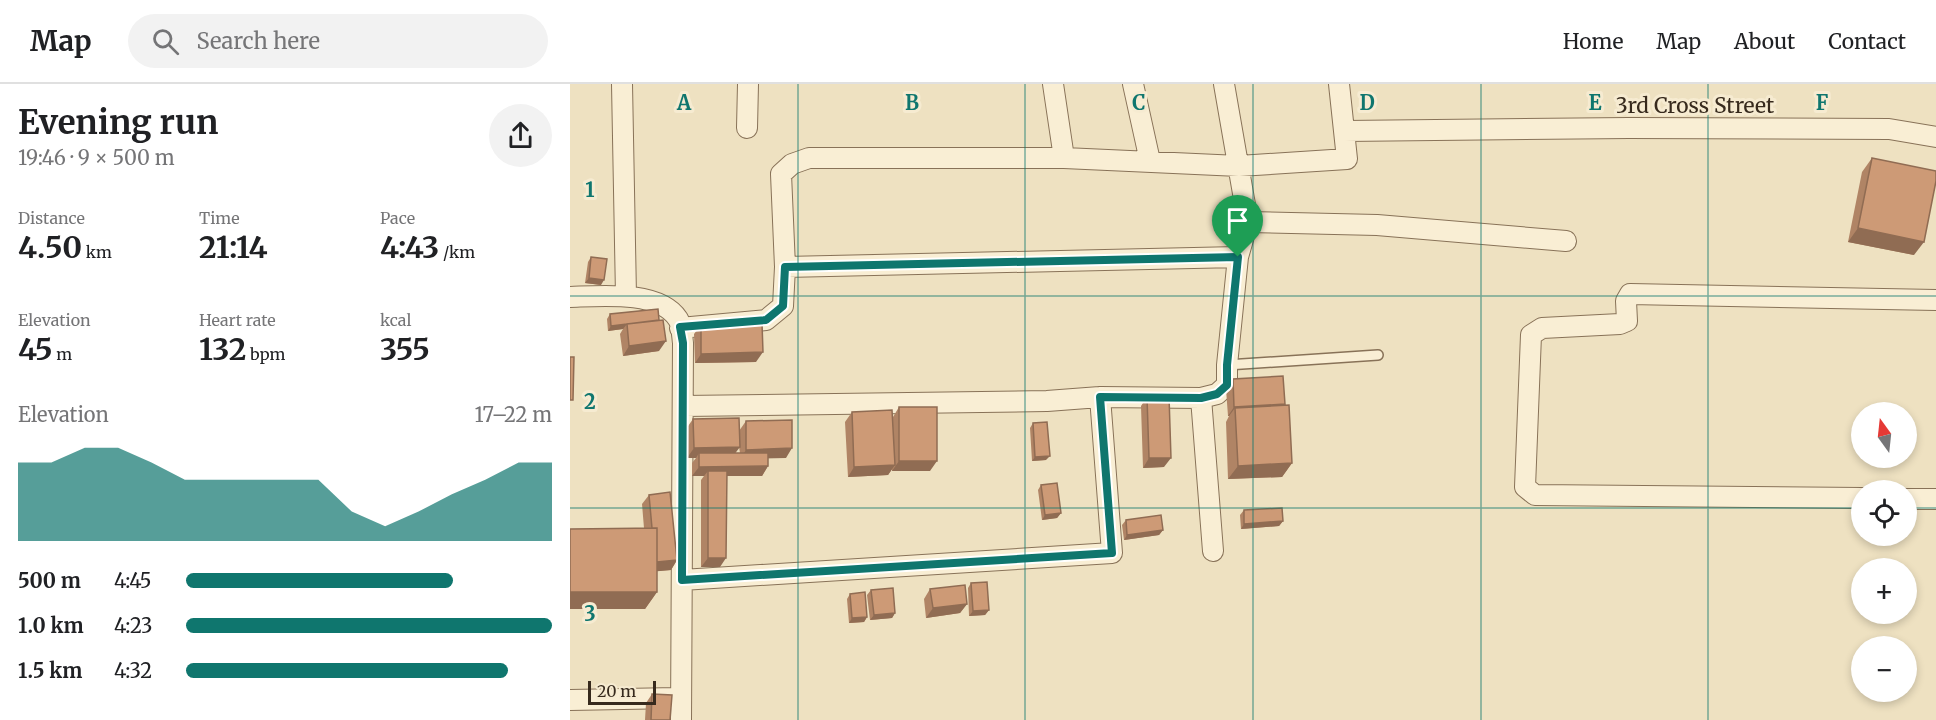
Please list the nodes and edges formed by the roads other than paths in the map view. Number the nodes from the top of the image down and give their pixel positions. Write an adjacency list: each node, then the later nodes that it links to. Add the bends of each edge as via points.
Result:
1 (622, 84): 17 (street)
2 (748, 84): 7 (street)
3 (1053, 84): 10 (street)
4 (1133, 84): 11 (street)
5 (1224, 84): 12 (street)
6 (1340, 84): 8 (street)
7 (747, 128)
8 (1345, 131): 9 (street, 3rd Cross Street, via 1888,129); 12 (street, via 1347,159)
9 (1936, 137)
10 (1064, 158): 11 (street); 16 (street, via 808,158 792,164 781,174)
11 (1150, 161): 12 (street)
12 (1239, 166): 13 (street)
13 (1248, 222): 14 (street, via 1377,225); 15 (street)
14 (1566, 241)
15 (1238, 257): 16 (street); 22 (street)
16 (785, 267): 20 (street, via 783,306 766,320)
17 (626, 296): 18 (street); 20 (street, via 661,305 679,320)
18 (570, 297)
19 (1936, 300): 26 (street, via 1630,294 1626,301 1627,321 1620,324 1542,328 1531,335 1525,487 1534,495)
20 (680, 327): 25 (street)
21 (1378, 356): 22 (lane)
22 (1227, 365): 24 (street, via 1227,385 1217,394)
23 (1100, 397): 24 (street); 25 (street); 30 (street, via 1112,553)
24 (1201, 398): 29 (street)
25 (683, 406): 30 (street)
26 (1851, 498)
27 (1917, 499): 28 (street)
28 (1936, 499)
29 (1213, 551)
30 (682, 580): 31 (street)
31 (682, 698): 32 (street); 33 (street)
32 (570, 700)
33 (681, 720)

